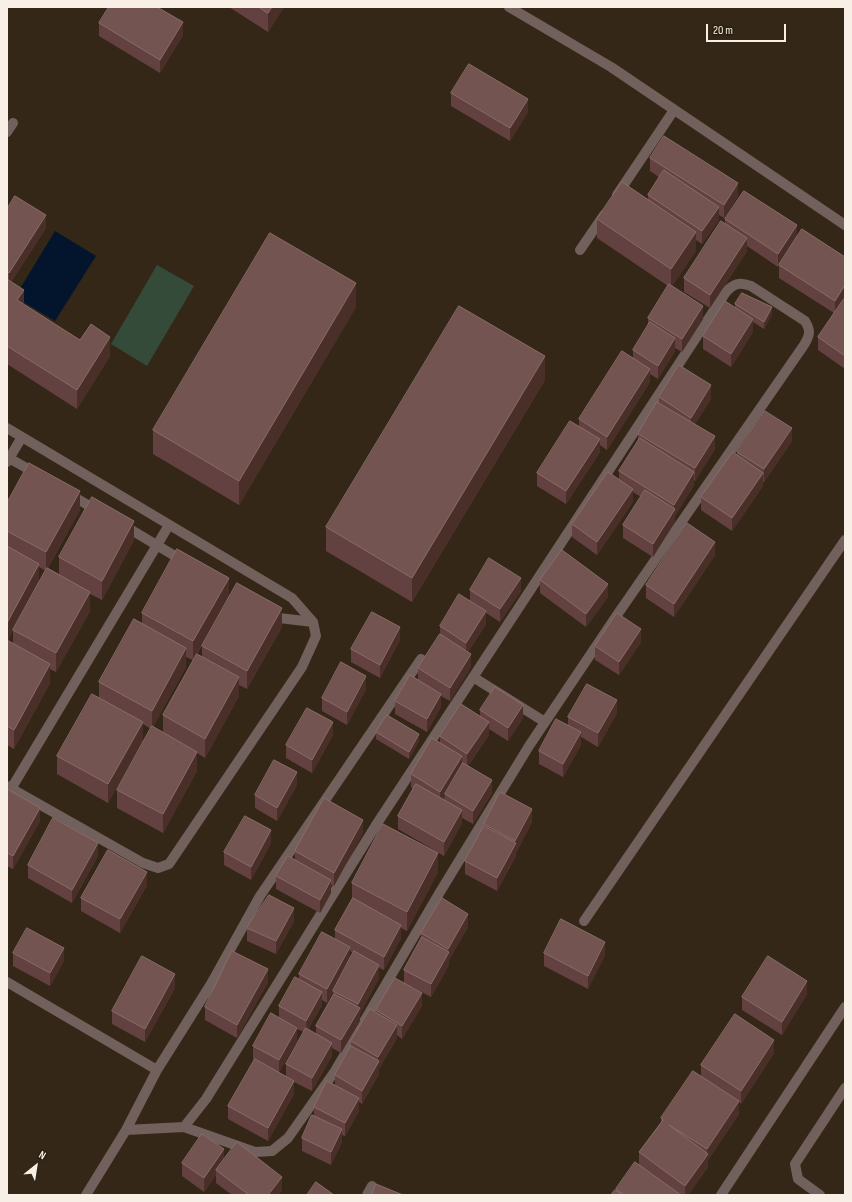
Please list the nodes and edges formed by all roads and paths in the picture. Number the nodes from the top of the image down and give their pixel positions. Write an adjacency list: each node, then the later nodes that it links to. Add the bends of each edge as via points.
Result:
1 (509, 7): 2 (street, via 611,67)
2 (674, 110): 5 (street); 6 (street)
3 (13, 123): 4 (street)
4 (7, 132)
5 (845, 225)
6 (580, 250)
7 (7, 428): 8 (street)
8 (22, 437): 9 (street); 12 (street)
9 (8, 459): 10 (street)
10 (43, 478)
11 (63, 490): 14 (street)
12 (169, 525): 14 (street); 17 (street, via 292,598)
13 (845, 540): 22 (street)
14 (157, 545): 15 (street); 21 (street)
15 (191, 566)
16 (259, 606): 17 (street, via 280,618)
17 (313, 622): 21 (street, via 316,636 302,667 169,864 158,868 143,863)
18 (420, 659): 25 (street, via 260,896 211,984)
19 (473, 677): 20 (street); 20 (street, via 726,292 733,285 742,283 751,286 805,321 810,329 809,337); 27 (street, via 378,822 206,1099)
20 (545, 722): 27 (street, via 440,892 335,1071 288,1138 272,1151 255,1152)
21 (9, 788)
22 (584, 921)
23 (7, 982): 25 (street)
24 (845, 1007): 30 (street)
25 (157, 1070): 28 (street)
26 (845, 1088): 31 (street, via 795,1164 798,1180)
27 (184, 1127): 28 (street)
28 (126, 1130): 29 (street)
29 (86, 1195)
30 (721, 1195)
31 (820, 1195)

